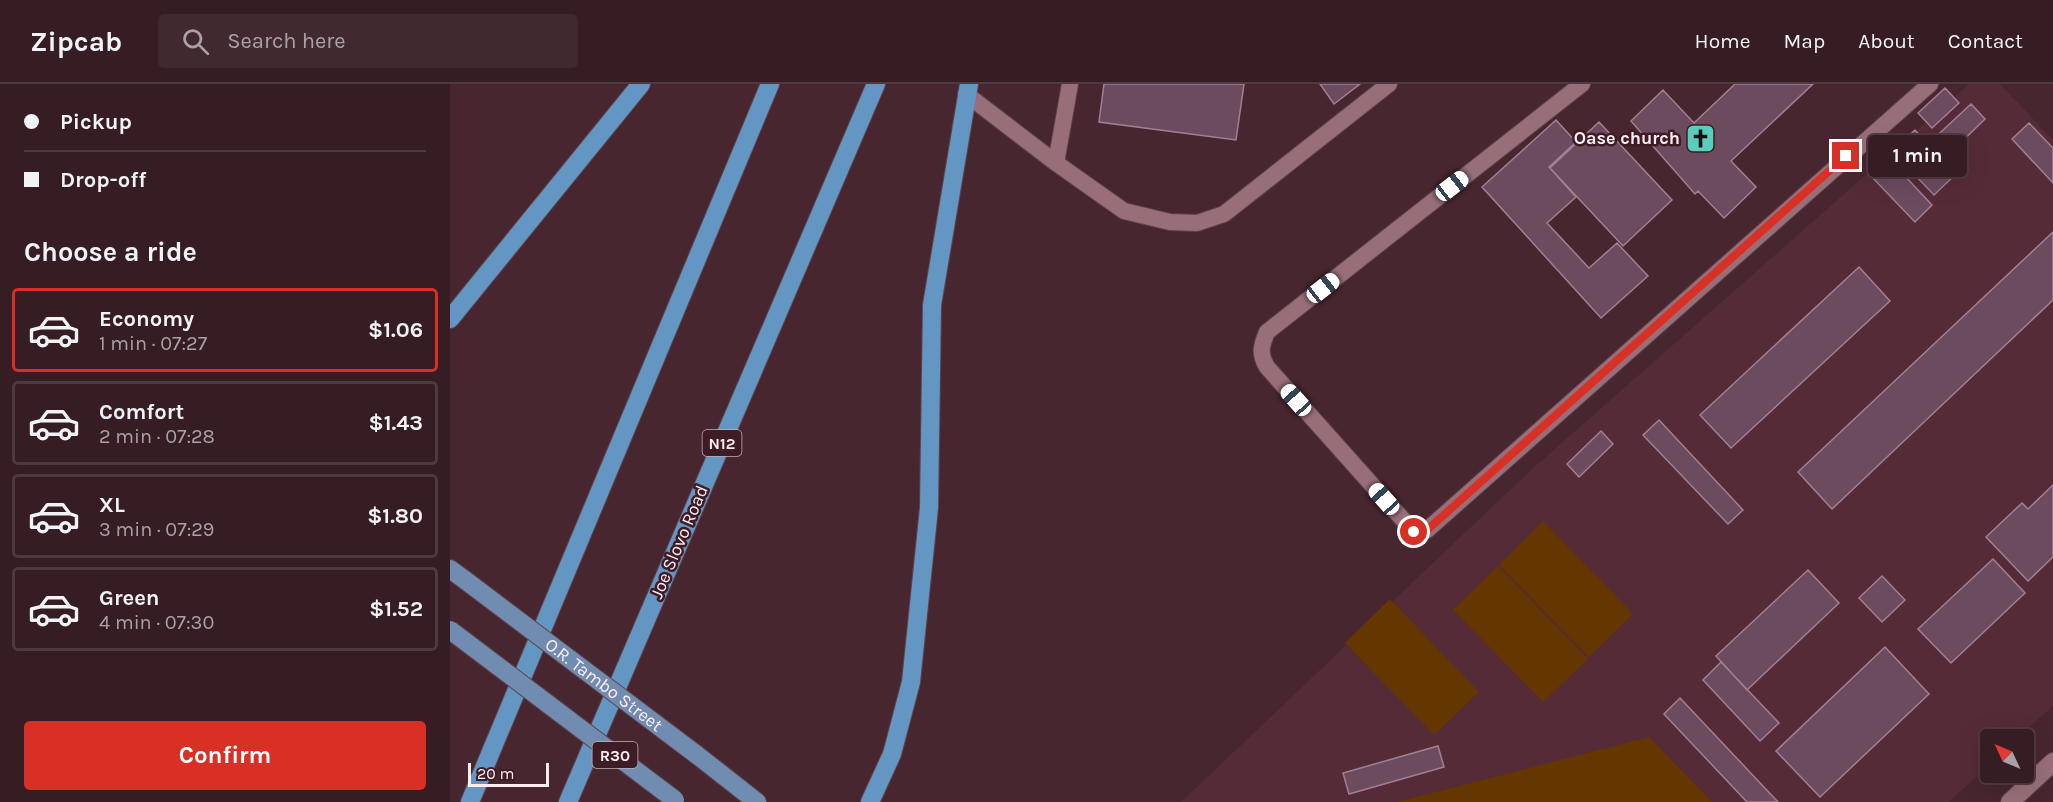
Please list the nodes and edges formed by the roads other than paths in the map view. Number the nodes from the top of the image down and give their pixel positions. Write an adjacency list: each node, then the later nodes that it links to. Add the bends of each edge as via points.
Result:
1 (641, 84): 10 (highway)
2 (770, 84): 15 (highway)
3 (876, 84): 16 (highway, Joe Slovo Road / N12)
4 (1070, 84): 9 (lane)
5 (1389, 84): 9 (lane, via 1224,214 1197,223 1170,222 1124,210)
6 (1582, 84): 7 (lane, via 1267,332 1262,344 1260,351 1267,368 1414,532 1427,530)
7 (1930, 84)
8 (968, 89): 9 (lane); 18 (highway, via 932,304 929,508 911,682 892,754)
9 (1056, 163)
10 (450, 319)
11 (450, 569): 17 (main road, O.R. Tambo Street / R30, bridge)
12 (450, 630): 14 (main road, R30, bridge)
13 (2053, 762): 19 (street)
14 (677, 801)
15 (470, 802)
16 (567, 802)
17 (757, 802)
18 (870, 802)
19 (2010, 802)

